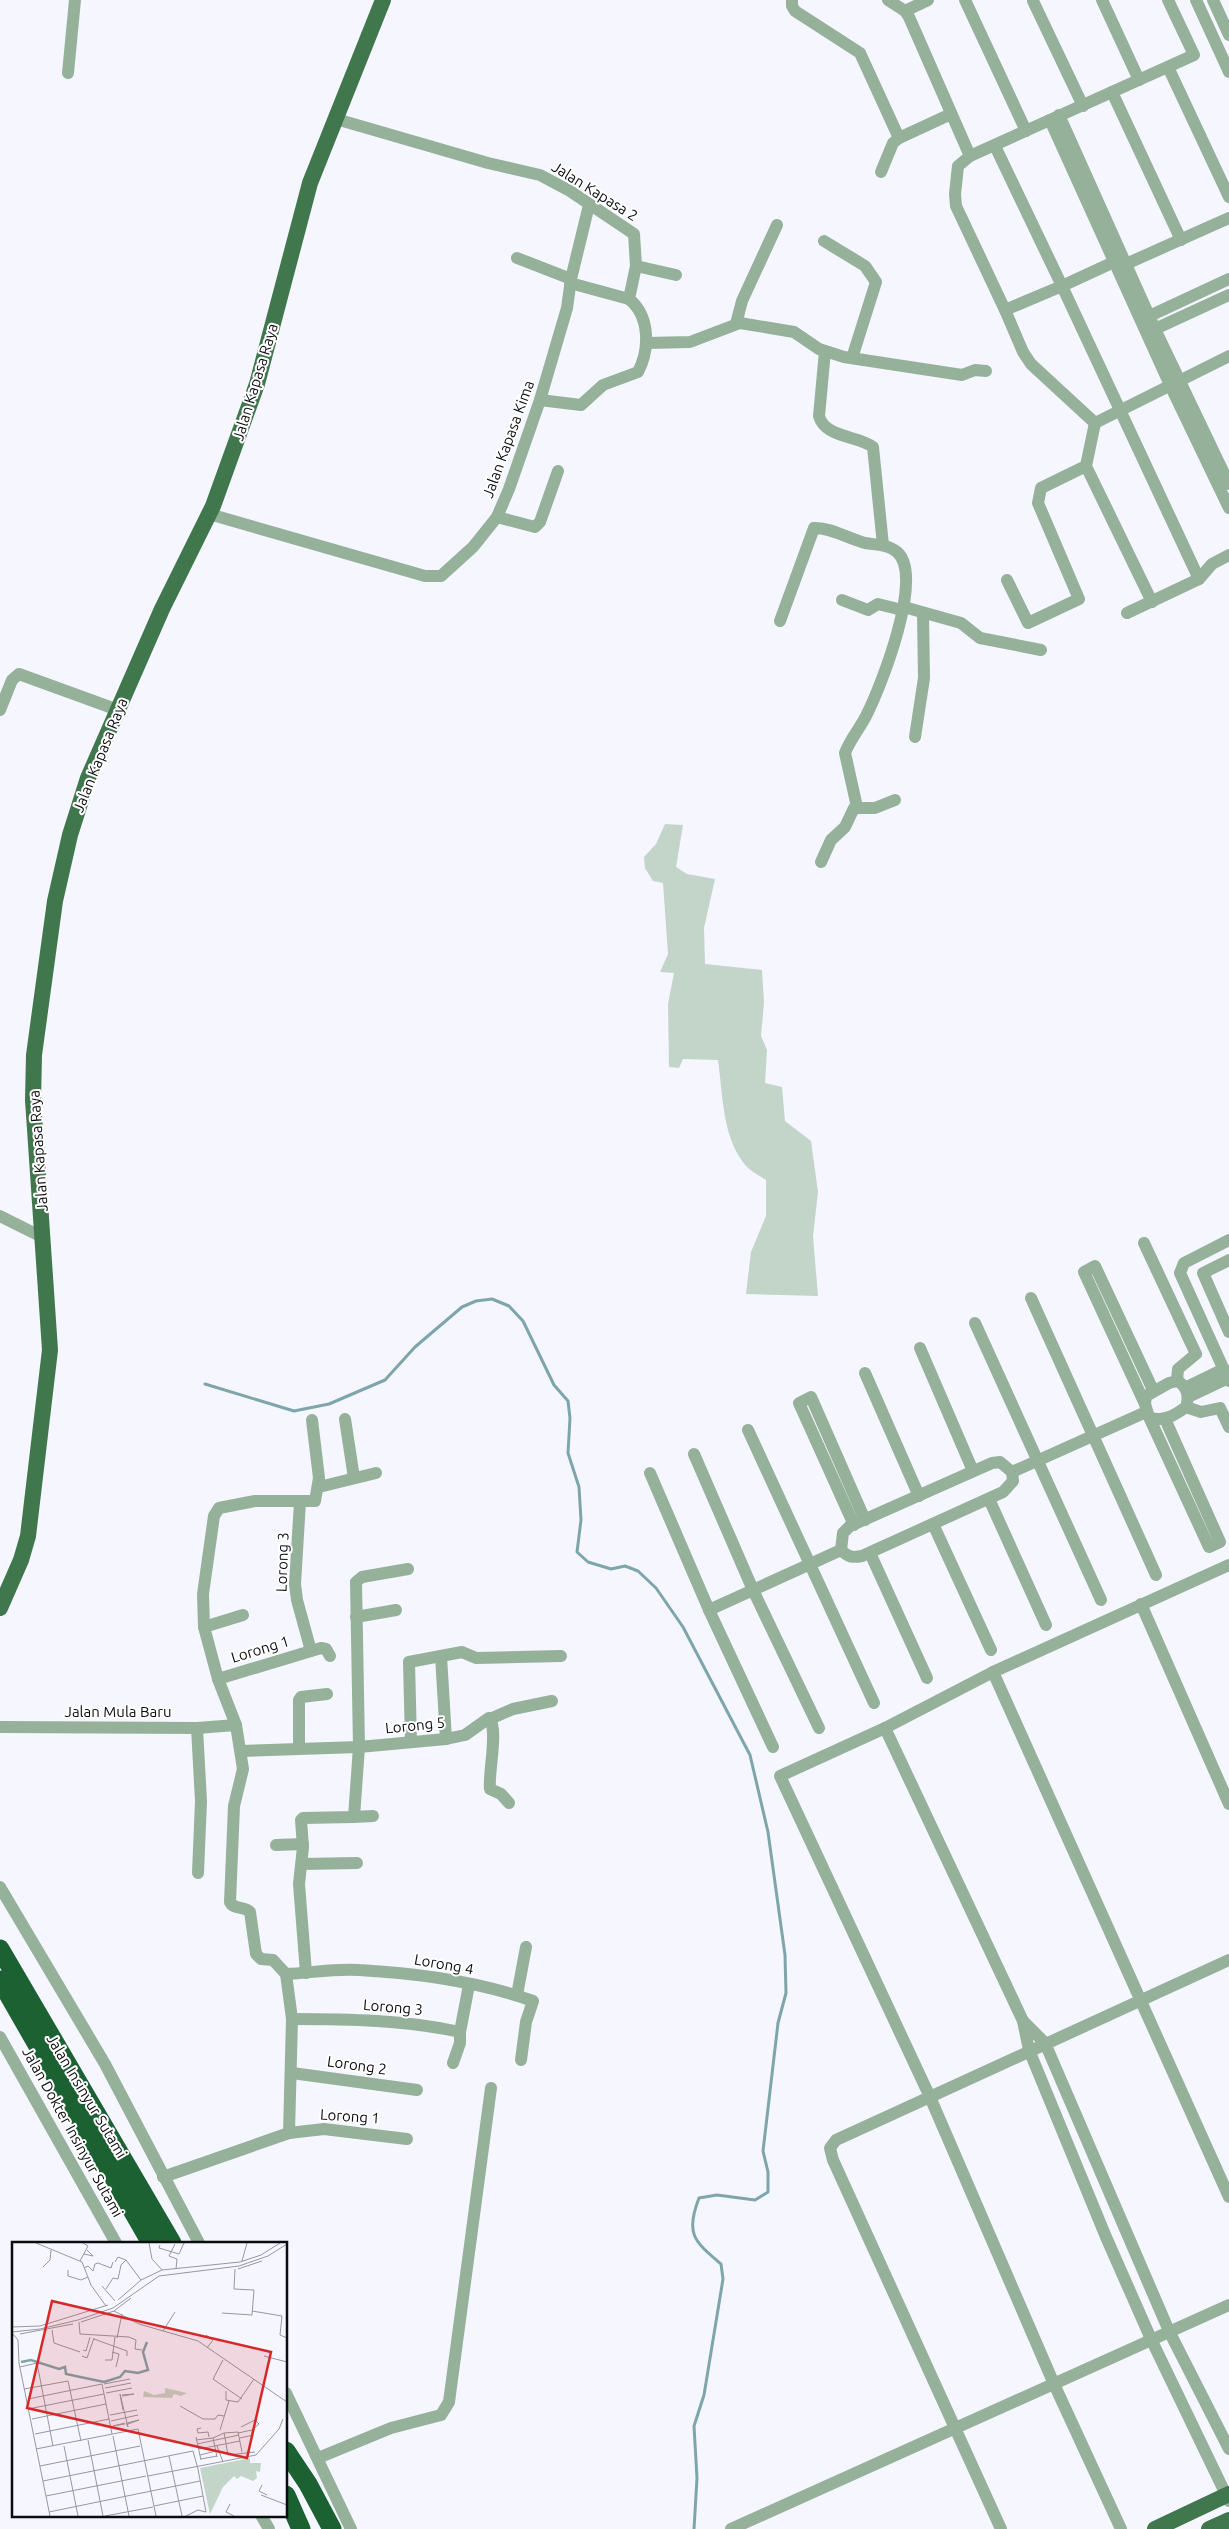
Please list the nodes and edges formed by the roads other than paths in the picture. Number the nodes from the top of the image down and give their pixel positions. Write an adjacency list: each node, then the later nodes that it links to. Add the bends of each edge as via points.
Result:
1 (75, 0): 15 (street)
2 (383, 0): 21 (main road, Jalan Kapasa Raya)
3 (792, 0): 24 (street, via 796,11 860,53)
4 (888, 0): 12 (street)
5 (928, 0): 12 (street)
6 (965, 0): 23 (street)
7 (1102, 0): 17 (street)
8 (1168, 0): 14 (street, via 1194,55)
9 (1196, 0): 16 (street)
10 (1213, 0): 13 (street)
11 (1033, 1): 19 (street)
12 (905, 11): 20 (street)
13 (1229, 35)
14 (1168, 67): 17 (street); 28 (street)
15 (68, 72)
16 (1229, 72)
17 (1139, 80): 18 (street)
18 (1112, 92): 19 (street); 32 (street)
19 (1083, 106): 22 (street)
20 (952, 114): 24 (street); 26 (street)
21 (336, 118): 29 (street, Jalan Kapasa 2, via 540,175); 60 (main road, Jalan Kapasa Raya, via 310,183 253,397)
22 (1055, 118): 23 (street); 35 (street)
23 (1026, 131): 25 (street)
24 (899, 138): 27 (street, via 893,143)
25 (995, 146): 26 (street); 40 (street)
26 (970, 156): 43 (street, via 958,166 956,206)
27 (880, 172)
28 (1229, 197)
29 (589, 205): 36 (street, Jalan Kapasa 2, via 634,234); 39 (street, Jalan Kapasa Kima)
30 (1229, 218): 32 (street)
31 (777, 225): 45 (street, via 742,300)
32 (1181, 240): 35 (street)
33 (824, 241): 50 (street, via 865,266 876,282)
34 (517, 258): 39 (street)
35 (1120, 263): 40 (street); 44 (street)
36 (636, 266): 37 (street); 42 (street, Jalan Kapasa 2)
37 (676, 275)
38 (1229, 279): 44 (street)
39 (571, 281): 42 (street); 53 (street, Jalan Kapasa Kima, via 567,308)
40 (1062, 286): 43 (street); 54 (street)
41 (1229, 295): 46 (street)
42 (629, 299): 47 (street, via 640,310)
43 (1004, 310): 55 (street, via 1022,352 1031,364)
44 (1145, 318): 46 (street)
45 (736, 324): 47 (street, via 690,342); 48 (street, via 794,332)
46 (1151, 331): 52 (street)
47 (647, 346): 53 (street, via 637,373 603,385 586,403 574,406)
48 (825, 351): 50 (street); 62 (street, via 821,423 830,430 873,447)
49 (1229, 356): 52 (street)
50 (852, 358): 51 (street, via 962,375)
51 (986, 370)
52 (1175, 383): 54 (street); 58 (street); 59 (street)
53 (540, 400): 61 (street, Jalan Kapasa Kima)
54 (1119, 410): 55 (street); 64 (street)
55 (1095, 423): 56 (street)
56 (1086, 466): 65 (street, via 1041,488 1038,495 1038,502 1078,598 1028,622); 67 (street)
57 (558, 471): 61 (street, via 540,522 535,527)
58 (1229, 484)
59 (1229, 508)
60 (210, 514): 61 (street, Jalan Kapasa Kima, via 434,577 450,569); 74 (main road, Jalan Kapasa Raya, via 162,609)
61 (497, 517)
62 (883, 545): 68 (street, via 898,552 905,565); 71 (street, via 819,528 812,529)
63 (1229, 556): 64 (street, via 1212,564)
64 (1199, 579): 67 (street)
65 (1007, 580)
66 (842, 600): 68 (street, via 868,610 878,604)
67 (1152, 602): 69 (street)
68 (903, 608): 70 (street); 77 (street, via 884,673 845,754)
69 (1127, 613)
70 (923, 614): 72 (street, via 961,623 980,638); 75 (street, via 924,678)
71 (780, 621)
72 (1041, 650)
73 (0, 710): 74 (street, via 12,680 19,674)
74 (118, 710): 80 (main road, Jalan Kapasa Raya, via 88,778 70,835 56,901 35,1046 33,1100)
75 (915, 737)
76 (894, 800): 77 (street, via 874,808)
77 (857, 806): 78 (street, via 842,832 831,840)
78 (821, 862)
79 (0, 1216): 80 (street)
80 (44, 1238): 123 (main road, Jalan Kapasa Raya, via 50,1350 38,1468 28,1536)
81 (1229, 1240): 84 (street, via 1184,1264)
82 (1144, 1243): 93 (street, via 1196,1354 1178,1369)
83 (1229, 1260): 85 (street)
84 (1180, 1270): 85 (street); 91 (street)
85 (1203, 1273): 88 (street)
86 (1031, 1298): 100 (street)
87 (975, 1324): 102 (street)
88 (1229, 1332)
89 (920, 1348): 103 (street)
90 (865, 1373): 109 (street)
91 (1227, 1376): 93 (street)
92 (1153, 1390): 93 (street, via 1168,1383); 94 (street, via 1146,1396); 94 (street, via 1095,1266 1084,1272)
93 (1184, 1393): 96 (street); 98 (street, via 1201,1412 1220,1408)
94 (1147, 1411): 96 (street, via 1156,1420); 96 (street, via 1209,1547 1220,1542); 100 (street)
95 (345, 1419): 107 (street)
96 (1165, 1419)
97 (312, 1420): 108 (street)
98 (1229, 1427)
99 (748, 1430): 116 (street)
100 (1094, 1436): 102 (street); 119 (street)
101 (694, 1454): 120 (street)
102 (1038, 1461): 104 (street); 121 (street)
103 (974, 1471): 104 (street, via 1000,1462); 109 (street)
104 (1012, 1472): 110 (street, via 1013,1481 1009,1488)
105 (376, 1473): 107 (street)
106 (650, 1473): 125 (street)
107 (354, 1478): 108 (street)
108 (319, 1487): 111 (street, via 314,1502)
109 (919, 1496): 112 (street)
110 (988, 1499): 113 (street); 128 (street)
111 (300, 1502): 129 (street, via 256,1501 233,1504 215,1511 203,1594); 131 (street, Lorong 3, via 295,1584)
112 (860, 1522): 112 (street, via 799,1403 811,1398); 114 (street, via 843,1533)
113 (933, 1524): 115 (street); 130 (street)
114 (841, 1550): 115 (street, via 854,1558); 116 (street)
115 (870, 1553): 136 (street)
116 (809, 1564): 120 (street); 140 (street)
117 (1229, 1565): 122 (street)
118 (408, 1570): 127 (street, via 358,1579)
119 (1156, 1575)
120 (753, 1590): 125 (street); 145 (street)
121 (1102, 1600)
122 (1141, 1604): 135 (street); 154 (street)
123 (0, 1608)
124 (396, 1610): 127 (street)
125 (710, 1610): 150 (street)
126 (243, 1615): 129 (street)
127 (356, 1617): 149 (street)
128 (1046, 1625)
129 (204, 1627): 137 (street)
130 (990, 1650)
131 (311, 1651): 132 (street, via 325,1648); 137 (street, Lorong 1)
132 (330, 1656)
133 (441, 1656): 134 (street, via 462,1652 476,1658); 147 (street); 148 (street, via 408,1663)
134 (561, 1656)
135 (993, 1672): 146 (street); 172 (street)
136 (927, 1678)
137 (218, 1679): 142 (street)
138 (327, 1694): 151 (street, via 301,1697 299,1700)
139 (552, 1701): 141 (street, Lorong 5, via 514,1709)
140 (874, 1702)
141 (490, 1719): 147 (street, Lorong 5, via 482,1721 465,1735); 153 (street, via 493,1738 489,1787 502,1794)
142 (236, 1725): 144 (street, Jalan Mula Baru); 152 (street)
143 (0, 1727): 144 (street, Jalan Mula Baru)
144 (197, 1728): 161 (street, via 201,1801)
145 (819, 1728)
146 (885, 1728): 174 (street); 185 (street, via 780,1776)
147 (446, 1739): 148 (street, Lorong 5)
148 (411, 1742): 149 (street, Lorong 5)
149 (359, 1747): 151 (street, Lorong 5); 156 (street)
150 (773, 1747)
151 (299, 1748): 152 (street, Lorong 5)
152 (241, 1751): 167 (street, via 243,1769 234,1806 230,1902 250,1912 256,1954 273,1960)
153 (508, 1803)
154 (1229, 1804)
155 (373, 1816): 156 (street)
156 (354, 1817): 157 (street, via 302,1819)
157 (303, 1844): 158 (street); 160 (street)
158 (276, 1845)
159 (357, 1863): 160 (street)
160 (302, 1864): 166 (street, via 299,1884)
161 (198, 1872)
162 (0, 1887): 188 (street, via 105,2064)
163 (526, 1947): 171 (street)
164 (0, 1949): 192 (highway, Jalan Insinyur Sutami)
165 (1229, 1960): 172 (street)
166 (306, 1973): 167 (street, Lorong 4); 169 (street, Lorong 4, via 358,1970 410,1974)
167 (286, 1974): 173 (street)
168 (0, 1980): 177 (highway, Jalan Insinyur Sutami)
169 (468, 1985): 171 (street, Lorong 4); 175 (street)
170 (0, 1991): 177 (highway)
171 (517, 1995): 180 (street, Lorong 4, via 535,1996 526,2022)
172 (1142, 1999): 178 (street); 189 (street)
173 (292, 2019): 175 (street, Lorong 3, via 347,2019); 182 (street)
174 (1023, 2021): 178 (street); 179 (street)
175 (460, 2032): 181 (street)
176 (0, 2037): 190 (street, Jalan Dokter Insinyur Sutami)
177 (36, 2041): 191 (highway, Jalan Insinyur Sutami)
178 (1045, 2042): 179 (street); 195 (street)
179 (1029, 2050): 185 (street); 196 (street)
180 (521, 2060)
181 (453, 2062)
182 (292, 2073): 184 (street, Lorong 2); 186 (street)
183 (491, 2088): 202 (street, via 449,2402 441,2414 391,2428)
184 (417, 2090)
185 (930, 2097): 197 (street); 199 (street, via 836,2140 830,2148)
186 (290, 2133): 187 (street, Lorong 1, via 324,2130); 188 (street, Lorong 1)
187 (408, 2138)
188 (163, 2177): 193 (street)
189 (1229, 2197)
190 (115, 2242)
191 (149, 2242)
192 (171, 2242)
193 (198, 2242)
194 (1229, 2305): 195 (street)
195 (1169, 2332): 196 (street); 200 (street)
196 (1151, 2340): 197 (street); 204 (street)
197 (1054, 2384): 199 (street); 215 (street)
198 (288, 2397): 202 (street)
199 (957, 2428): 213 (street); 214 (street)
200 (1229, 2449)
201 (288, 2454): 211 (highway)
202 (318, 2458): 212 (street)
203 (288, 2461): 210 (highway)
204 (1228, 2497): 216 (main road)
205 (288, 2500): 209 (highway)
206 (262, 2516): 208 (street)
207 (1229, 2520): 217 (main road)
208 (269, 2529)
209 (301, 2529)
210 (317, 2529)
211 (332, 2529)
212 (351, 2529)
213 (731, 2529)
214 (1001, 2529)
215 (1121, 2529)
216 (1155, 2529)
217 (1209, 2529)

